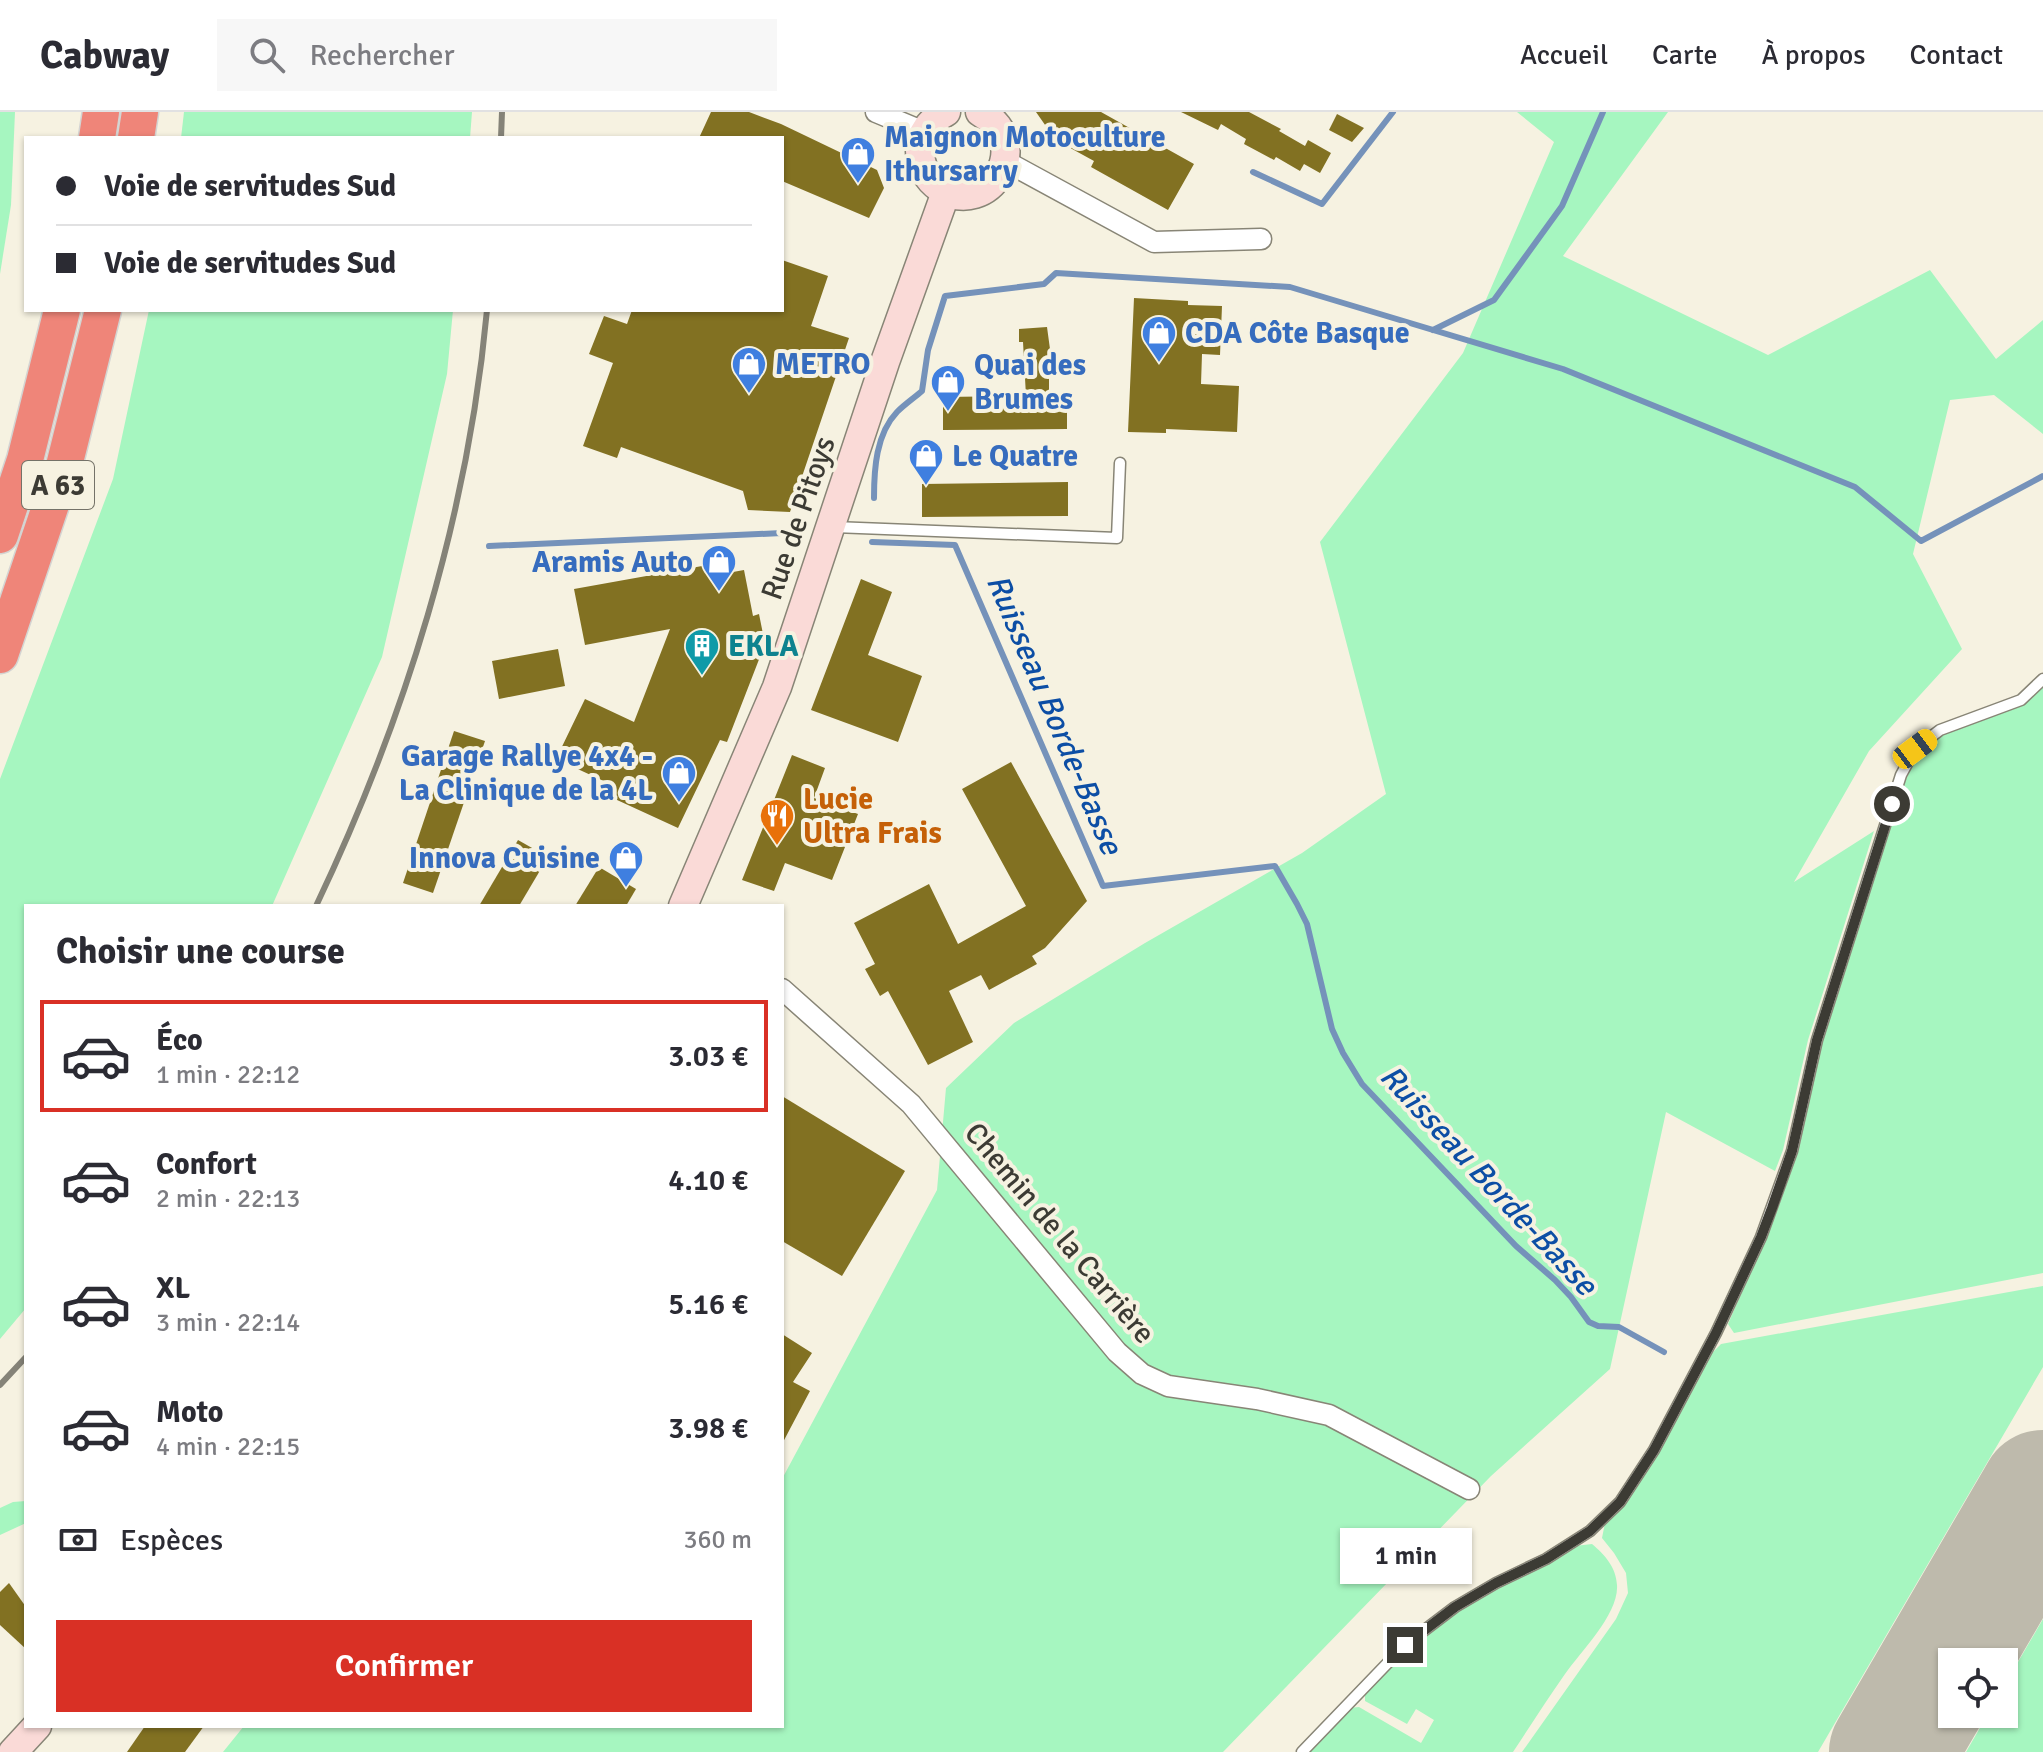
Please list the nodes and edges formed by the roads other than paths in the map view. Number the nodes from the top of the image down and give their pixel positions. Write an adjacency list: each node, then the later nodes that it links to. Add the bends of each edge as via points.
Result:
1 (101, 112): 7 (highway)
2 (140, 112): 8 (highway)
3 (876, 112): 6 (street)
4 (946, 112): 6 (street)
5 (982, 112): 9 (street, via 1002,133)
6 (924, 132): 10 (street, via 920,160 925,173)
7 (97, 136)
8 (136, 136)
9 (1005, 161): 10 (street, via 1001,173 983,190); 11 (street, via 1154,242)
10 (946, 192): 15 (street, Rue de Pitoys)
11 (1261, 239)
12 (62, 312): 16 (highway, A 63, via 25,460)
13 (102, 312): 17 (highway, A 63, via 64,466)
14 (1120, 463): 15 (lane, via 1117,538)
15 (830, 527): 19 (street, Rue de Pitoys, via 777,687)
16 (0, 535)
17 (0, 655)
18 (2043, 679): 24 (lane, via 2021,700 1940,730 1915,749 1901,775 1817,1040 1792,1151 1761,1237 1654,1450 1620,1502 1590,1531 1455,1607 1405,1645)
19 (685, 904)
20 (784, 991): 21 (street, Chemin de la Carrière, via 911,1104 1117,1352 1142,1374 1168,1386 1329,1415)
21 (1469, 1489)
22 (35, 1728): 23 (street)
23 (13, 1752)
24 (1302, 1752)

